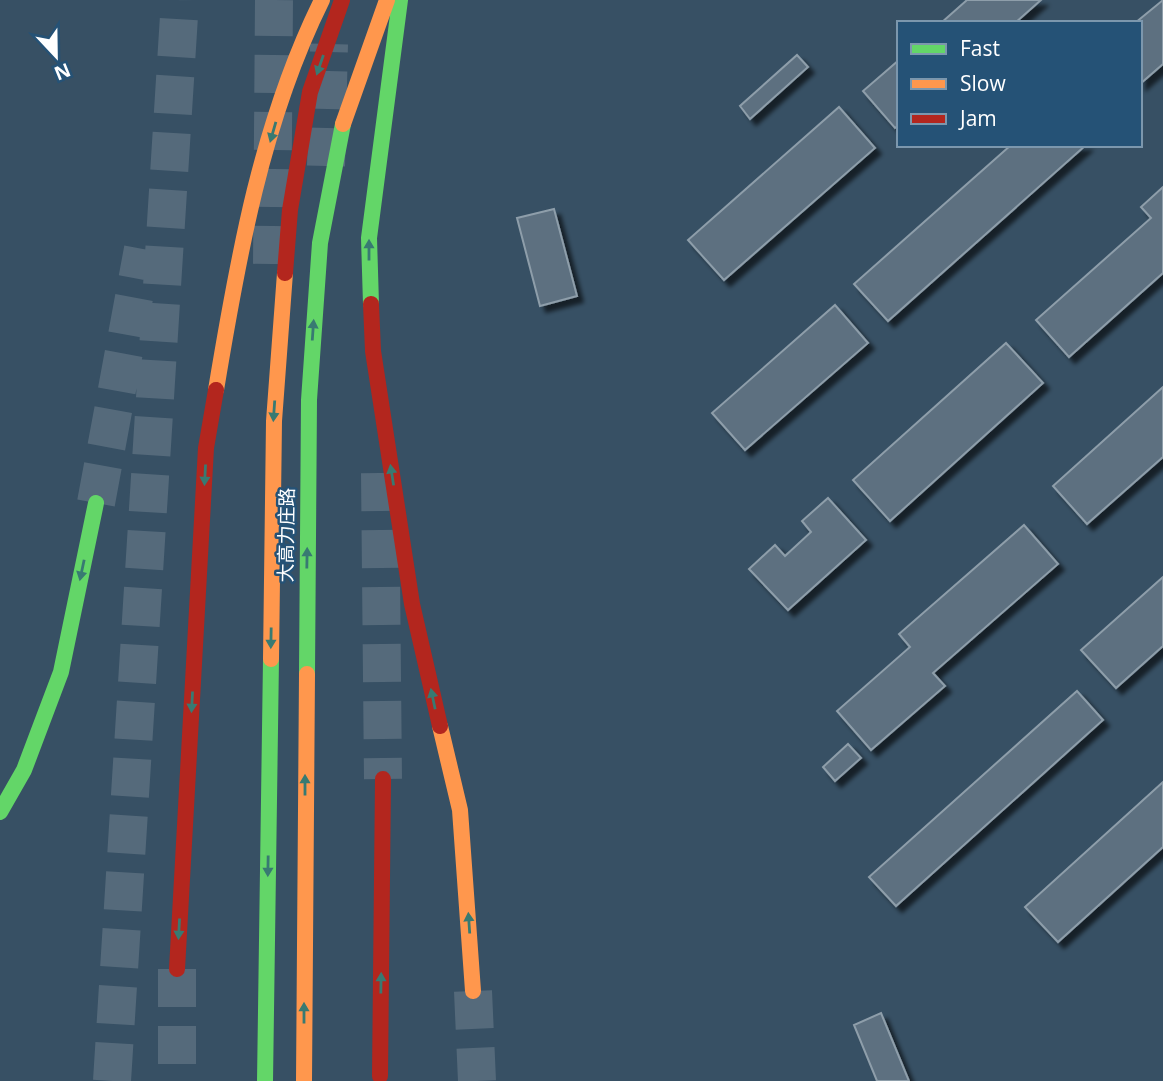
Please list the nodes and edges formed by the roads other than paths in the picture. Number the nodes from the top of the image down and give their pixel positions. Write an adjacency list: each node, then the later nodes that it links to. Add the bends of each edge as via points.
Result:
1 (323, 0): 8 (main road, one-way to 8, via 297,50 242,236 206,448)
2 (342, 0): 11 (main road, 大高力庄路, one-way to 11, via 310,92 290,210 274,421)
3 (387, 0): 12 (main road, 大高力庄路, one-way to 3, via 309,400 320,243 345,114)
4 (400, 0): 9 (main road, one-way to 4, via 460,810 412,604 372,337 369,238)
5 (96, 503): 7 (main road, one-way to 7, via 61,672 24,770)
6 (383, 779): 10 (main road, one-way to 6)
7 (0, 812)
8 (177, 969)
9 (473, 991)
10 (380, 1076)
11 (265, 1081)
12 (304, 1081)

